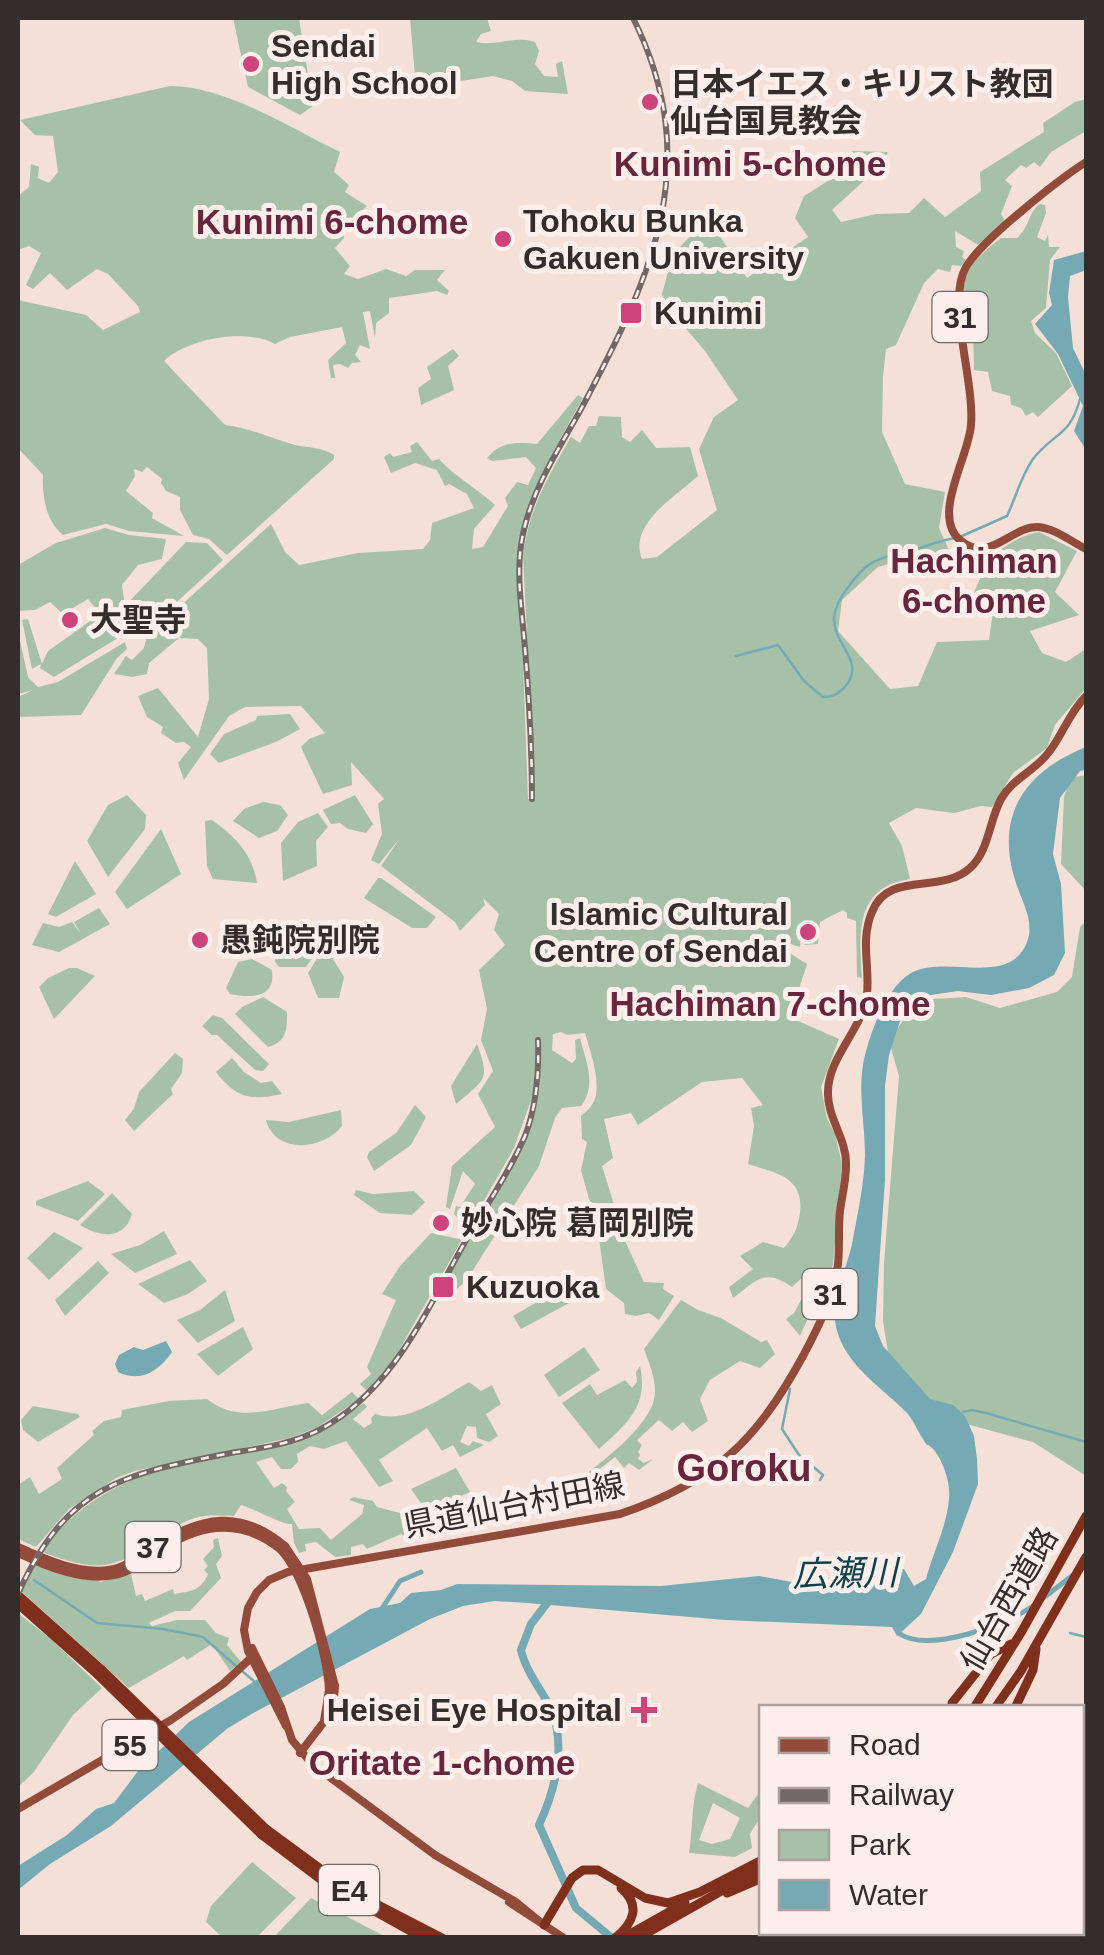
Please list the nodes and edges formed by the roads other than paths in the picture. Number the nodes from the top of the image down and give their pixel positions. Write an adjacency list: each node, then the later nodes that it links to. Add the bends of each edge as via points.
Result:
1 (1086, 162): 2 (main road, 31, via 992,239 960,280 972,424 950,499 950,524 965,544 990,547 1037,527)
2 (1086, 549)
3 (1086, 696): 12 (main road, 県道仙台村田線 / 31, via 1048,754 1008,788 971,868 946,881 898,887 874,907 864,940 866,1000 828,1086 846,1159 835,1276 805,1353 747,1440 687,1487 620,1514 279,1575 256,1592 245,1620)
4 (1086, 1516): 9 (highway, 仙台西道路)
5 (18, 1550): 19 (main road, 37, bridge, via 106,1570 128,1564 189,1526 223,1520 258,1528 307,1580 332,1688 334,1710)
6 (1086, 1557): 10 (highway, 仙台西道路)
7 (18, 1595): 13 (highway, E4)
8 (18, 1604): 13 (highway, E4)
9 (1021, 1630): 11 (highway); 15 (highway, 仙台西道路)
10 (1039, 1641): 17 (highway, 仙台西道路); 18 (highway)
11 (1011, 1644): 14 (highway, via 991,1654); 16 (highway)
12 (255, 1659): 19 (main road, 県道仙台村田線 / 31); 20 (main road, 55, via 161,1726)
13 (99, 1672): 21 (highway, E4, bridge)
14 (952, 1703)
15 (973, 1705)
16 (973, 1705)
17 (1000, 1705)
18 (1016, 1705)
19 (300, 1753): 25 (main road, 県道仙台村田線 / 31, via 418,1843)
20 (18, 1809)
21 (264, 1832): 27 (highway, E4, via 336,1891); 28 (highway, E4, via 350,1890)
22 (759, 1864): 24 (highway, via 668,1903 645,1898 594,1869); 26 (highway); 30 (highway)
23 (759, 1879): 30 (highway)
24 (571, 1883): 25 (highway); 26 (highway, via 596,1874 629,1895 634,1914)
25 (544, 1925): 29 (main road, 県道仙台村田線 / 31)
26 (621, 1936)
27 (424, 1938)
28 (442, 1938)
29 (564, 1938)
30 (638, 1938)

